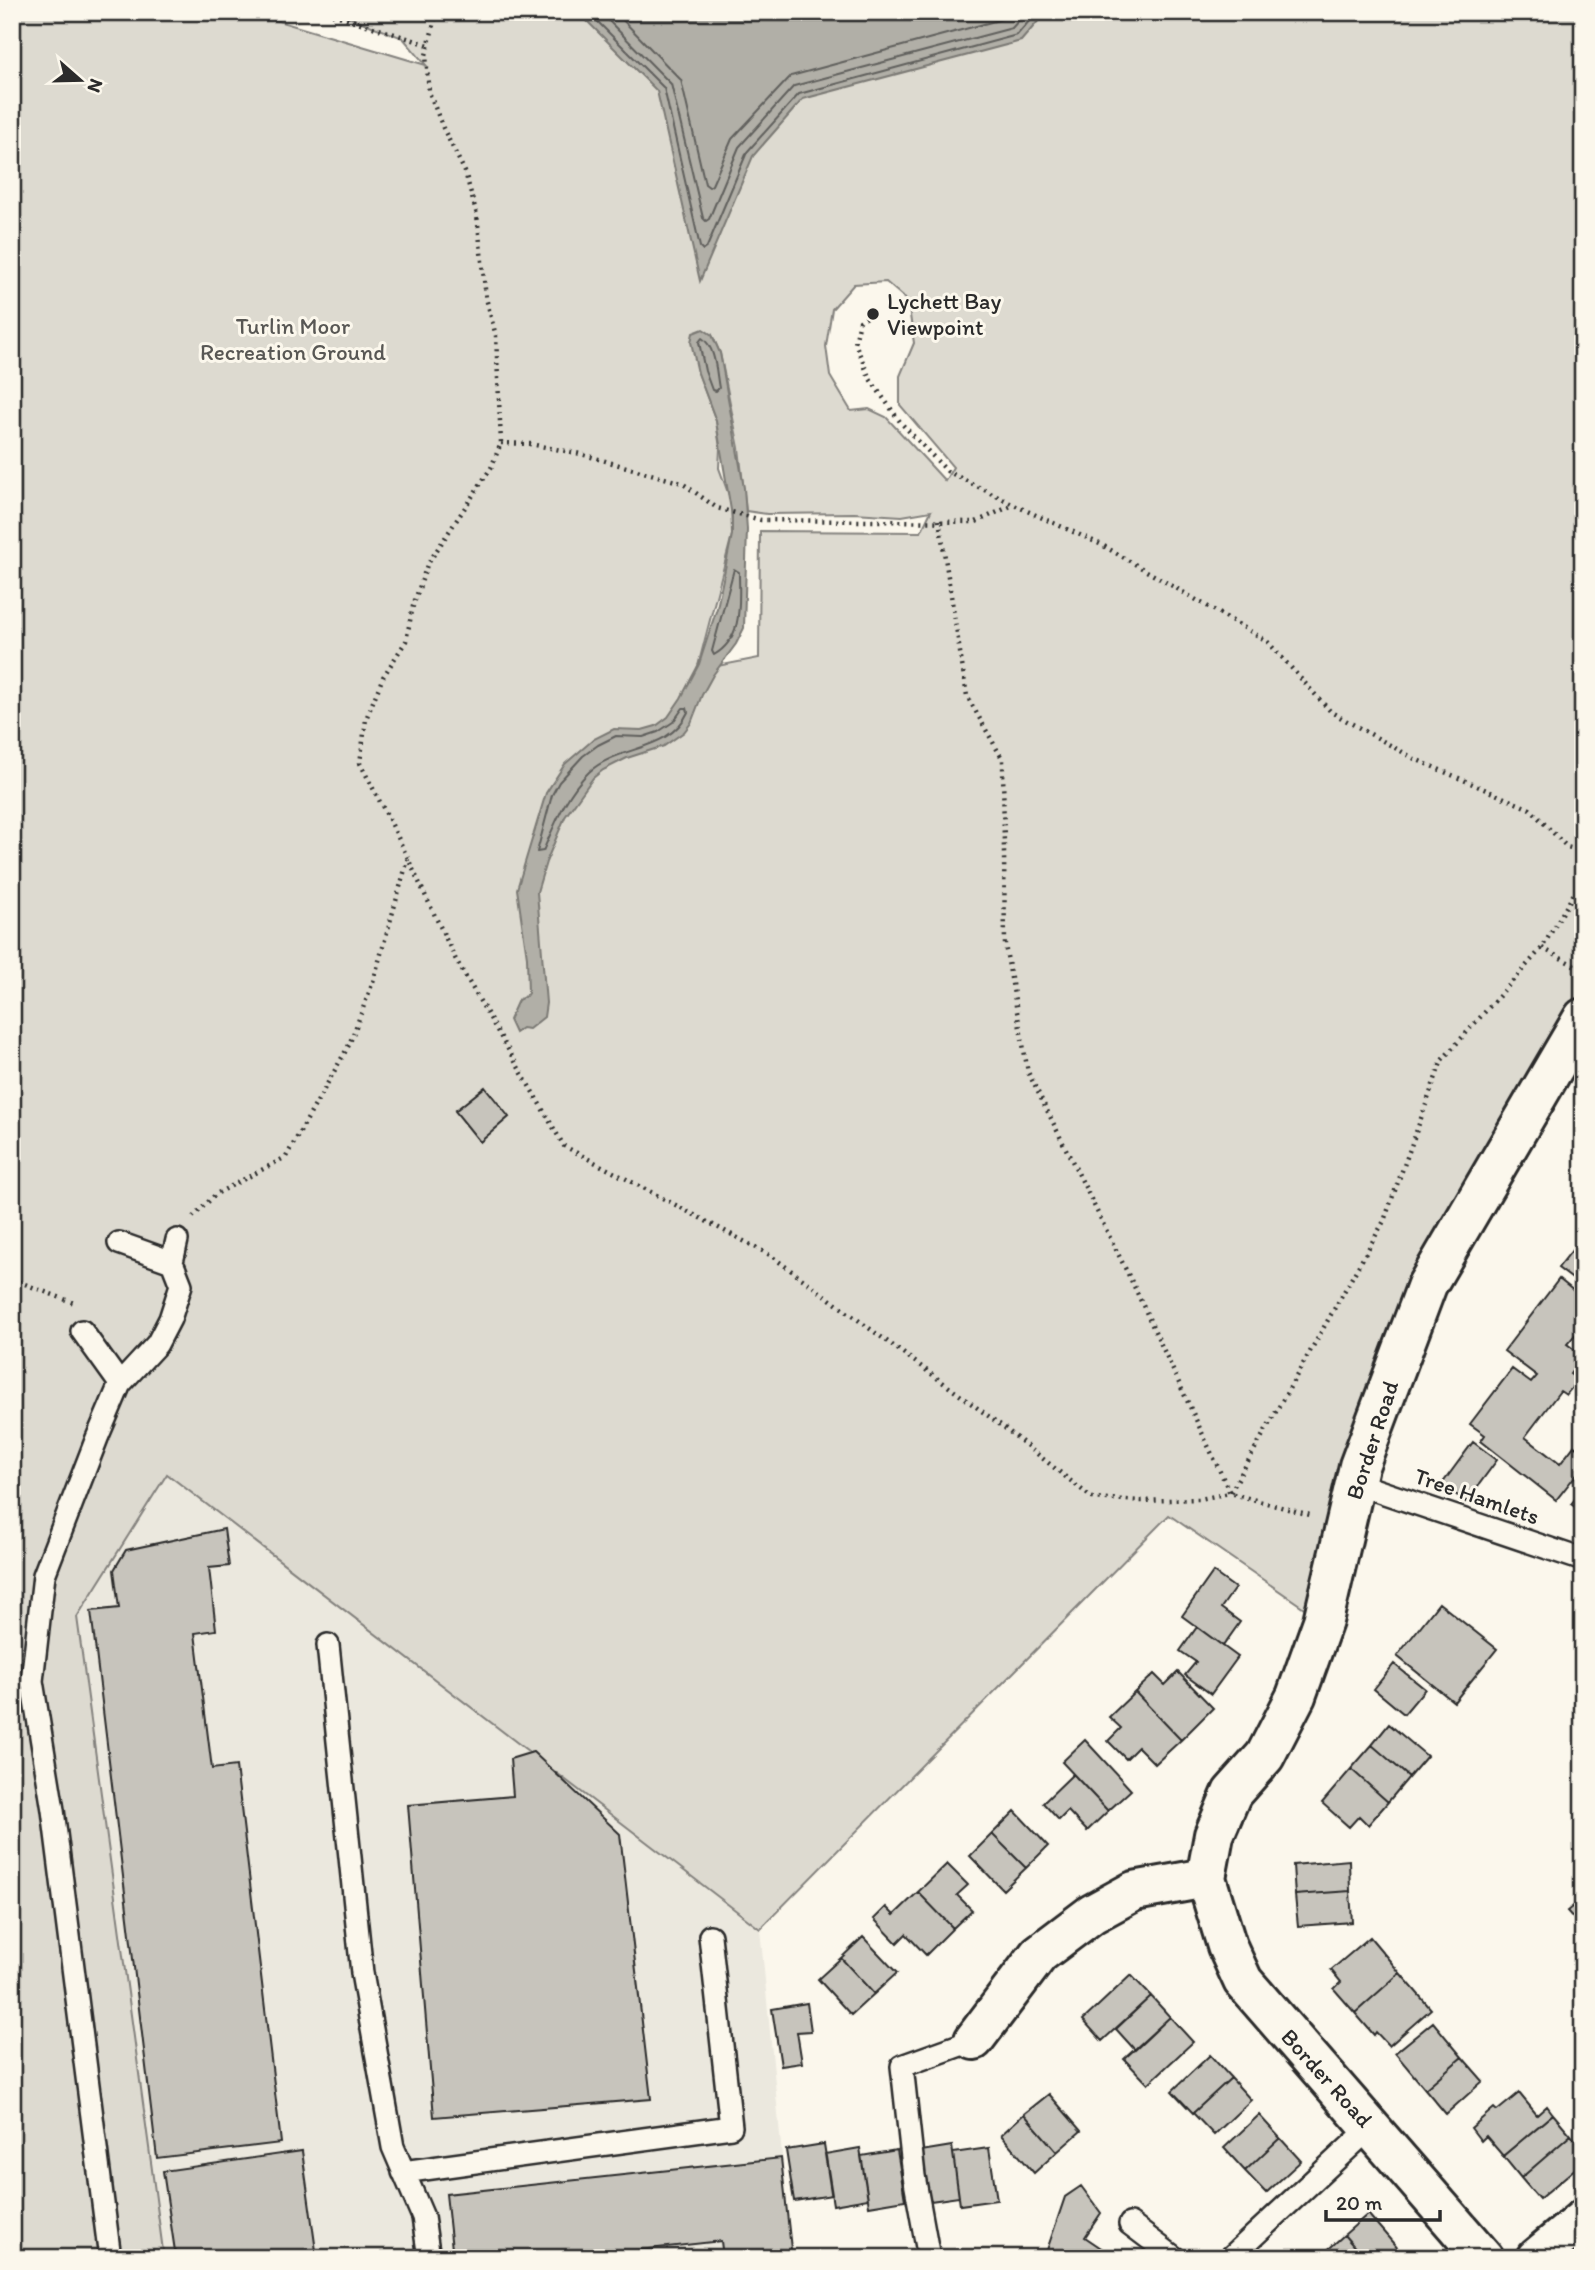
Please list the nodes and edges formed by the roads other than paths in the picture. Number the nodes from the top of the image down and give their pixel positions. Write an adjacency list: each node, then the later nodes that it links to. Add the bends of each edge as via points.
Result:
1 (1583, 1018): 7 (street, Border Road, via 1427,1285)
2 (177, 1240): 4 (lane)
3 (119, 1243): 4 (lane)
4 (172, 1262): 6 (lane, via 181,1285 170,1319 156,1344)
5 (82, 1331): 6 (lane)
6 (121, 1384): 17 (lane, via 44,1575 32,1681 53,1810)
7 (1355, 1483): 8 (lane, Tree Hamlets); 10 (street, Border Road, via 1323,1621 1296,1696 1265,1756 1232,1793 1214,1836)
8 (1583, 1560)
9 (328, 1645): 14 (lane, via 362,1973 393,2147)
10 (1206, 1878): 12 (street, via 1134,1891 1092,1914 1039,1954); 13 (street, Border Road, via 1243,1981)
11 (710, 1936): 14 (lane, via 732,2127)
12 (974, 2040): 19 (lane, via 902,2066)
13 (1371, 2127): 21 (lane); 22 (street, Border Road)
14 (403, 2172): 18 (lane, via 423,2217)
15 (1583, 2219): 23 (street)
16 (1130, 2224): 20 (lane)
17 (110, 2258)
18 (429, 2258)
19 (929, 2258)
20 (1175, 2258)
21 (1230, 2258)
22 (1484, 2258)
23 (1536, 2258)

